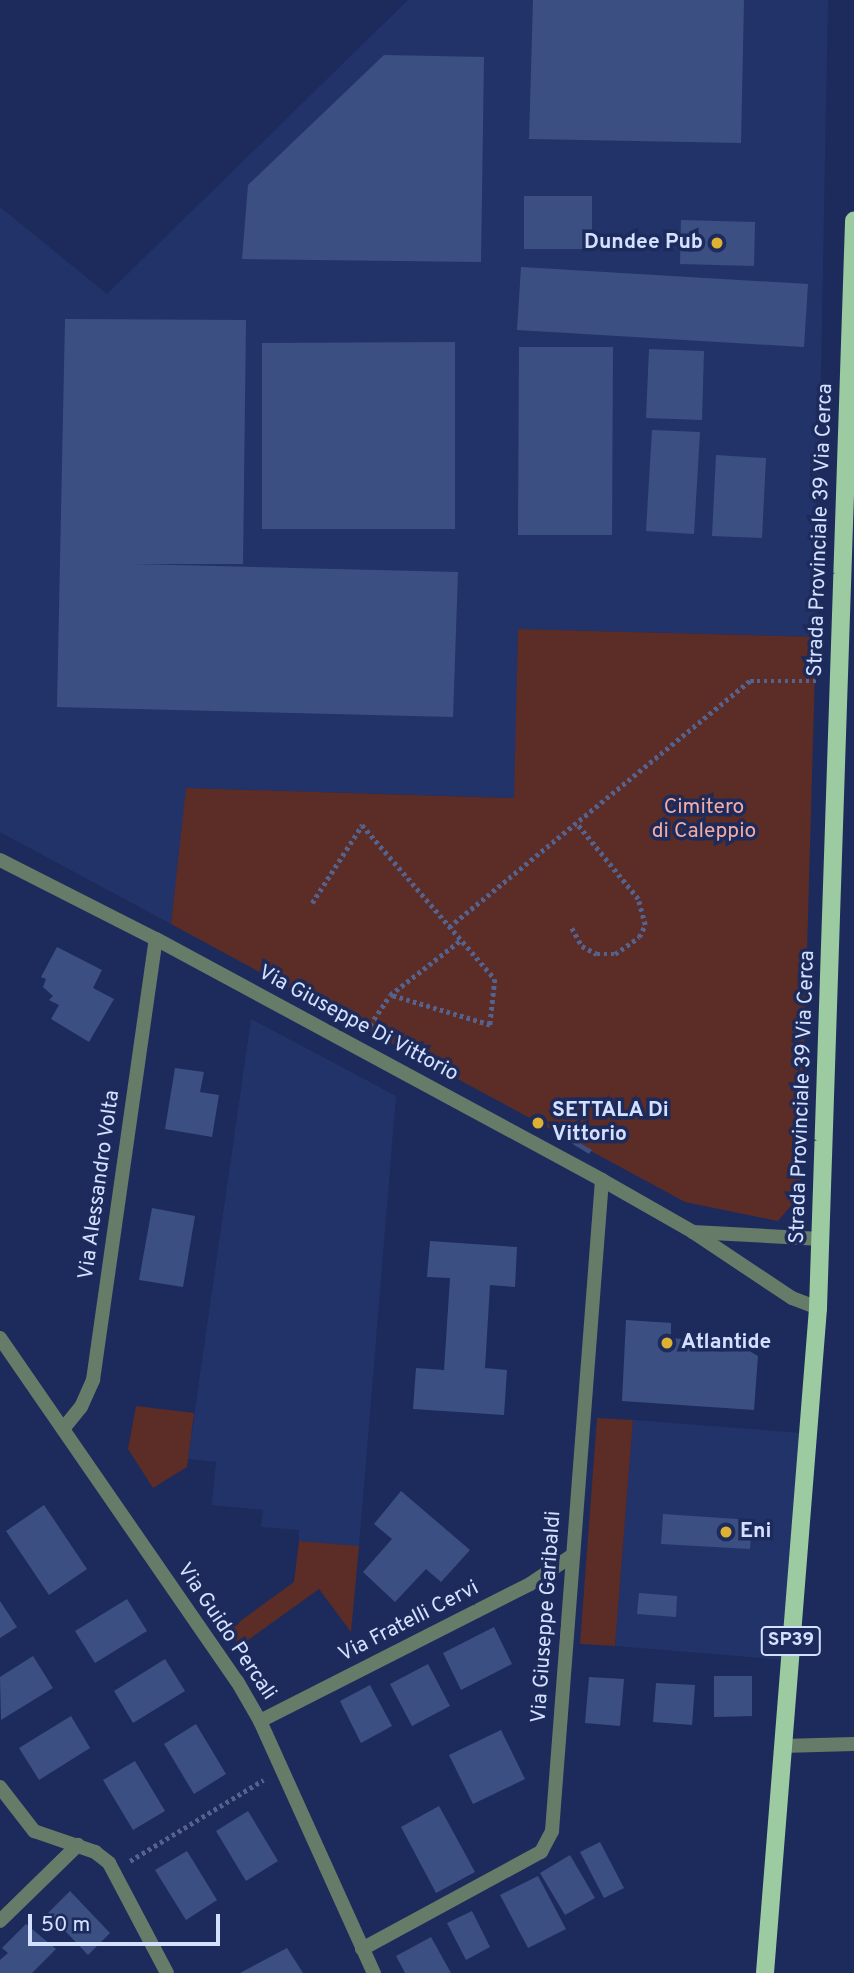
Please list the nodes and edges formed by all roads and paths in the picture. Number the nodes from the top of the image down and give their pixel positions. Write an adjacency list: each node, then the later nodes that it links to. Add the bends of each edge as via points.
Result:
1 (854, 221): 2 (main road, Strada Provinciale 39 Via Cerca / SP39)
2 (839, 680): 3 (path, via 750,681); 14 (main road, Strada Provinciale 39 Via Cerca / SP39)
3 (576, 823): 6 (path); 7 (path, via 638,899 645,925 628,949 615,954 597,954 582,946)
4 (1, 863): 8 (street, Via Giuseppe Di Vittorio)
5 (312, 903): 6 (path, via 362,825)
6 (449, 926): 9 (path)
7 (572, 928)
8 (156, 939): 11 (street, Via Giuseppe Di Vittorio); 17 (street, Via Alessandro Volta, via 93,1380 81,1407)
9 (461, 940): 10 (path); 10 (path, via 495,979 490,1025)
10 (390, 995): 11 (path)
11 (356, 1046): 12 (street, Via Giuseppe Di Vittorio)
12 (603, 1180): 13 (street, Via Giuseppe Di Vittorio); 18 (street, Via Giuseppe Garibaldi)
13 (693, 1232): 14 (street, Via Giuseppe Di Vittorio); 15 (street, Via Giuseppe Di Vittorio, via 792,1298)
14 (821, 1239): 15 (main road, Strada Provinciale 39 Via Cerca / SP39)
15 (818, 1308): 21 (main road, Strada Provinciale 39 Via Cerca / SP39)
16 (0, 1338): 17 (street, Via Guido Percali)
17 (63, 1429): 19 (street, Via Guido Percali)
18 (573, 1555): 19 (street, Via Fratelli Cervi, via 533,1582); 27 (street, Via Giuseppe Garibaldi, via 552,1831 541,1852)
19 (260, 1721): 27 (street, Via Guido Percali)
20 (854, 1744): 21 (street)
21 (782, 1746): 30 (main road, Strada Provinciale 39 Via Cerca / SP39)
22 (264, 1780): 25 (path)
23 (0, 1787): 24 (street, via 34,1831)
24 (78, 1844): 26 (street); 28 (street, via 95,1852 117,1874)
25 (130, 1861)
26 (0, 1921)
27 (362, 1949): 29 (street, Via Guido Percali)
28 (167, 1973)
29 (374, 1973)
30 (765, 1973)

